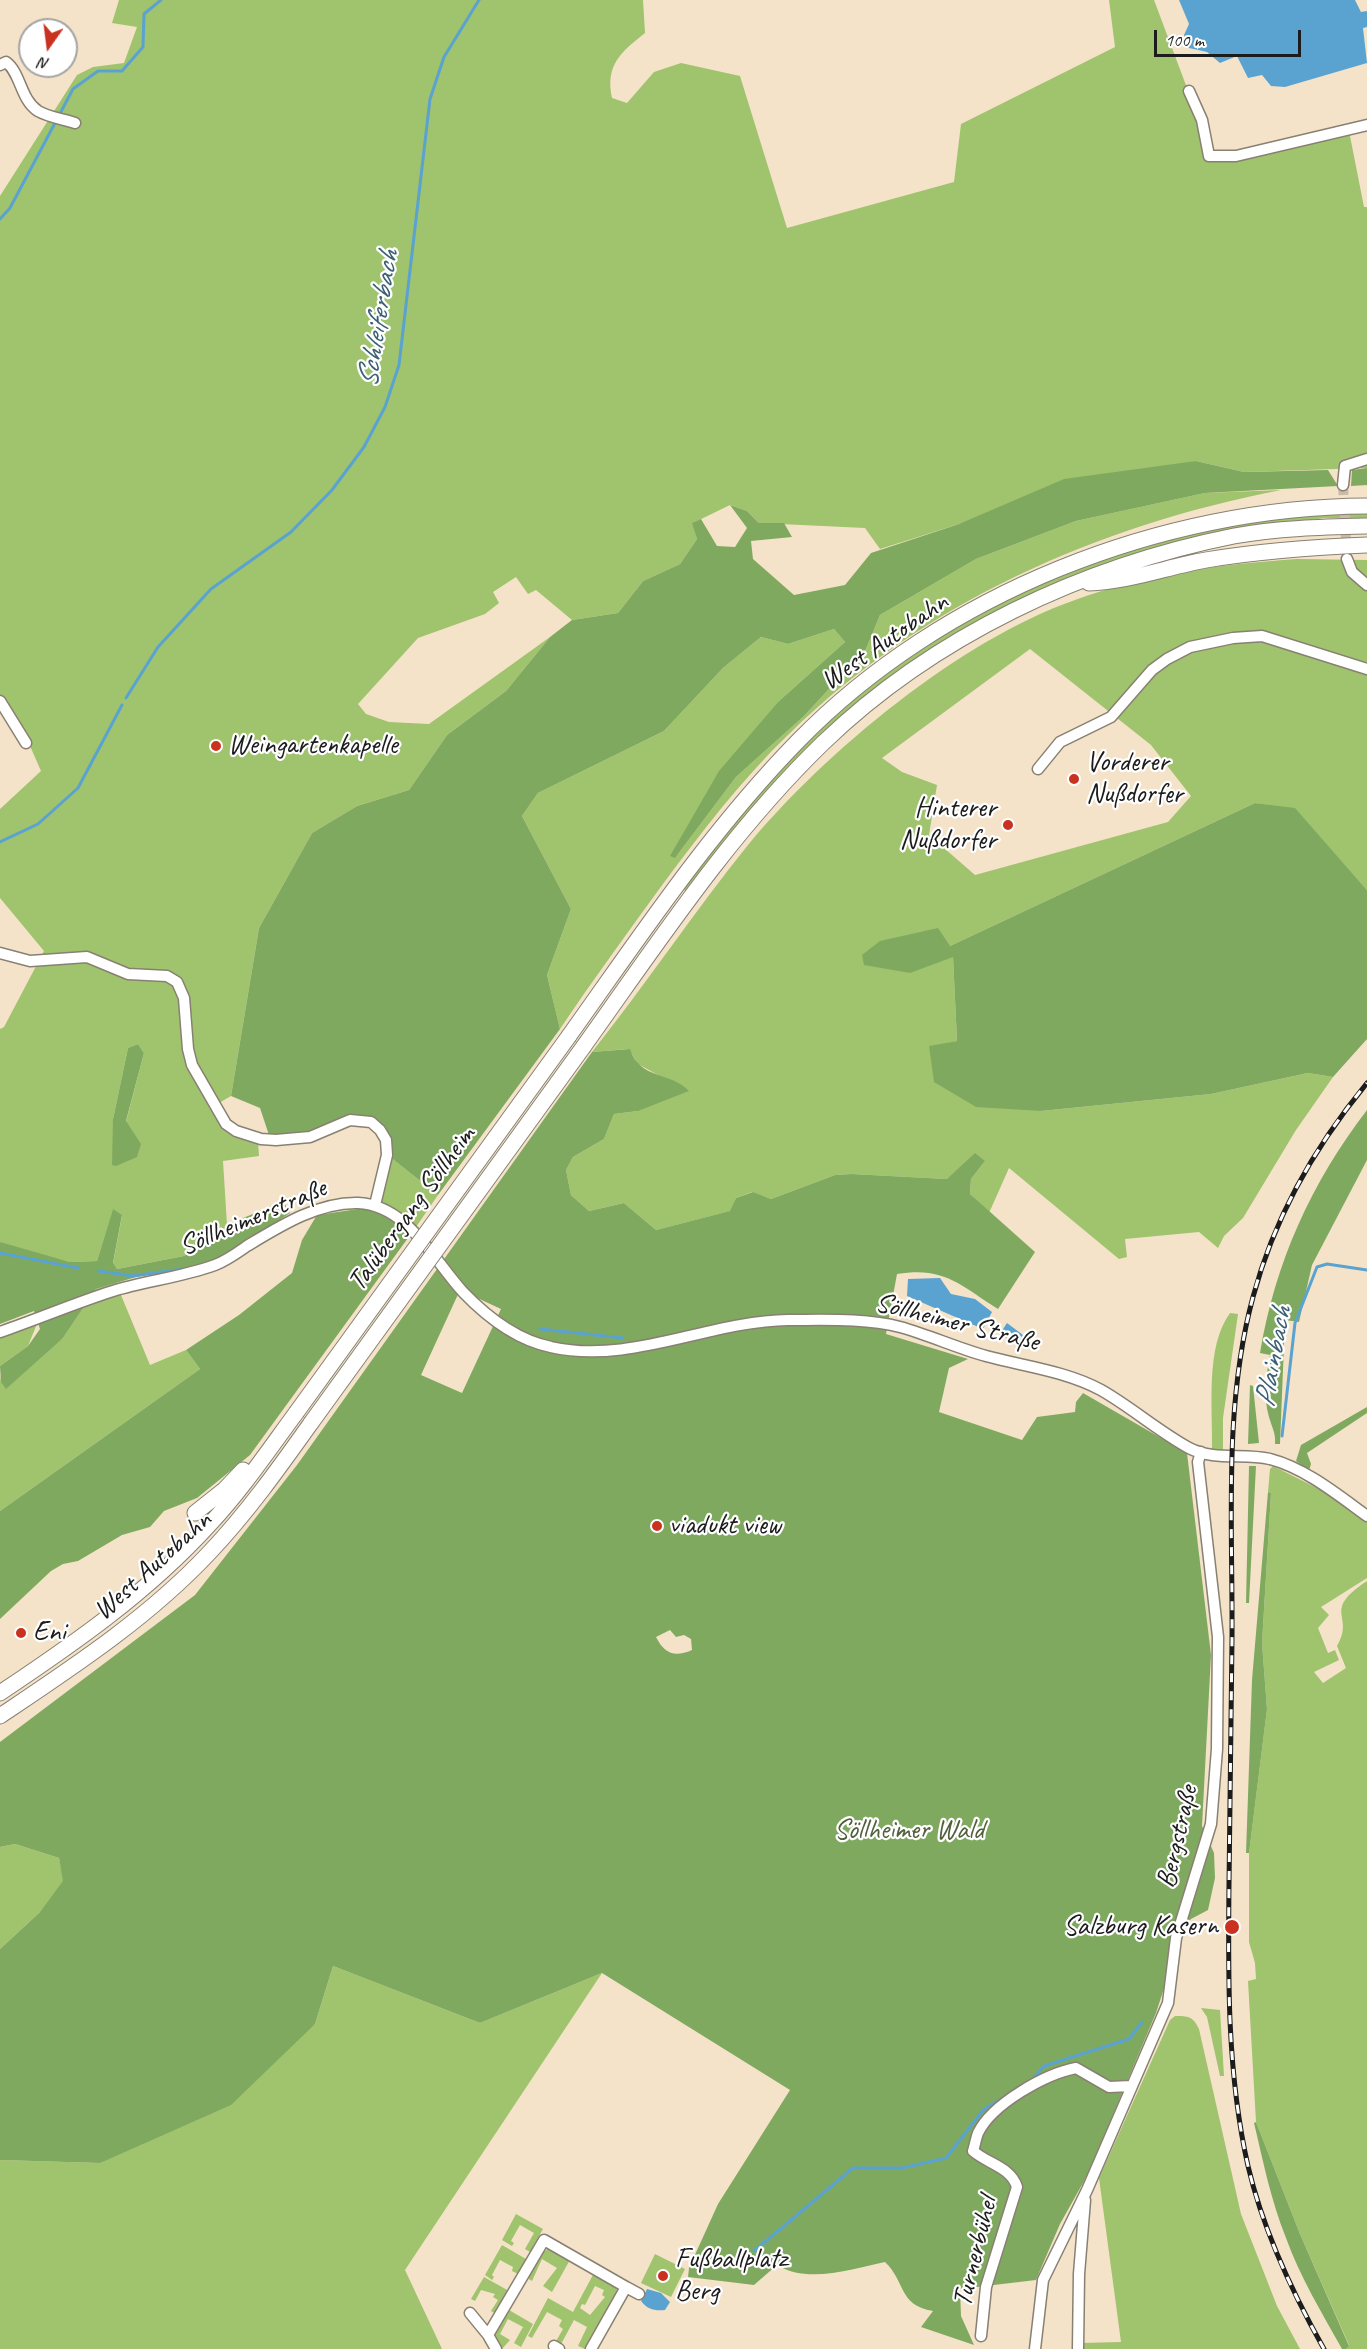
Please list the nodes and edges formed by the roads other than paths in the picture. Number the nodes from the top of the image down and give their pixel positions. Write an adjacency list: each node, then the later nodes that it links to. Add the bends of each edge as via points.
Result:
1 (0, 65): 3 (street, via 10,65 38,111)
2 (1189, 91): 4 (street, via 1202,120 1209,156 1236,156)
3 (72, 122)
4 (1367, 125)
5 (1367, 459): 6 (street, via 1345,466)
6 (1343, 485)
7 (1367, 506): 18 (highway, West Autobahn, via 1282,511 1212,521 1146,537 1001,595 931,635 861,685 808,731 736,808)
8 (1367, 526): 11 (highway, West Autobahn, via 1310,527 1235,536 1148,557)
9 (1364, 546): 11 (highway, via 1281,550 1151,571 1109,583)
10 (1347, 559): 12 (street, via 1352,572)
11 (1074, 584): 19 (highway, West Autobahn, via 1011,612 934,657 824,743 716,862)
12 (1367, 585)
13 (1367, 669): 16 (street, via 1262,636 1190,647 1152,670 1111,717 1060,742)
14 (0, 701): 15 (street)
15 (27, 743)
16 (1038, 769)
17 (0, 953): 20 (street, via 30,962 87,957 128,974 167,976 177,982 183,998 192,1065 226,1124 236,1131 276,1140 310,1137 350,1120 371,1122 386,1140 387,1155)
18 (569, 1036): 22 (highway, Talübergang Söllheim, bridge)
19 (584, 1046): 23 (highway, Talübergang Söllheim, bridge)
20 (375, 1205): 21 (street, Söllheimerstraße, via 331,1206 283,1224 219,1264 115,1290); 25 (street, Söllheimer Straße, via 406,1223 474,1303 530,1342 586,1351 641,1346 784,1320 870,1322 900,1327 932,1340 1098,1388)
21 (0, 1332)
22 (296, 1413): 24 (highway, West Autobahn)
23 (311, 1423): 29 (highway, West Autobahn, via 243,1515 190,1573 108,1641)
24 (268, 1450): 26 (highway); 28 (highway, West Autobahn, via 211,1524 165,1570 96,1627)
25 (1200, 1452): 27 (street, Söllheimer Straße, via 1279,1462 1331,1490); 30 (street, Bergstraße, via 1218,1637 1215,1800 1206,1847 1176,1938 1168,2003)
26 (195, 1513)
27 (1367, 1516)
28 (0, 1694)
29 (0, 1716)
30 (1131, 2086): 31 (street, Bergstraße); 36 (street, Turnerbühel, via 1109,2087 1076,2068 1063,2070 997,2109 979,2132 973,2151 1009,2172 1017,2187 986,2287)
31 (1087, 2190): 39 (street, Bergstraße, via 1043,2280); 40 (street, via 1079,2274)
32 (626, 2287): 33 (street); 35 (street, via 544,2240); 38 (street)
33 (639, 2294)
34 (470, 2313): 35 (street)
35 (488, 2335): 37 (street)
36 (981, 2336)
37 (496, 2349)
38 (591, 2349)
39 (1035, 2349)
40 (1078, 2349)

